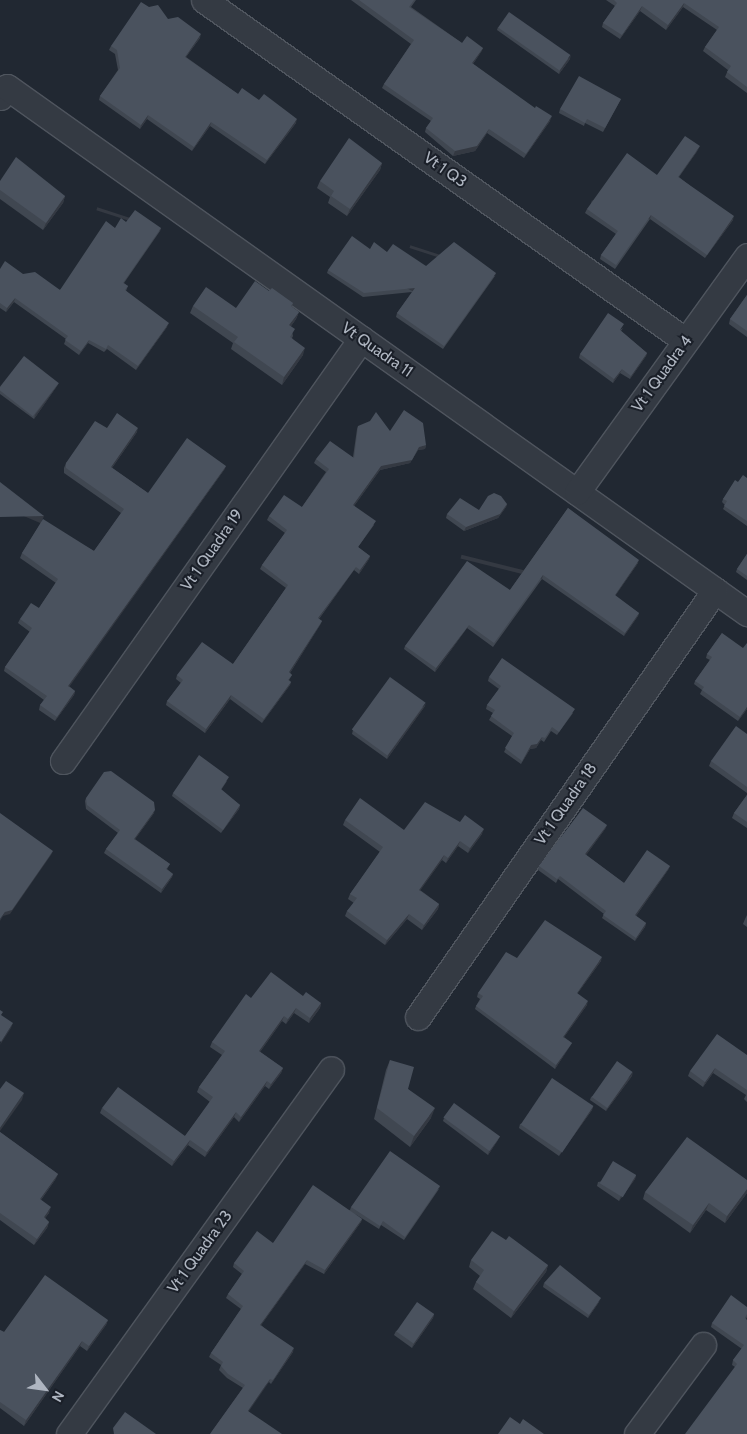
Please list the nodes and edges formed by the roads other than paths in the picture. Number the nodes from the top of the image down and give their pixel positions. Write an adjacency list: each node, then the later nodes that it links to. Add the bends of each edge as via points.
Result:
1 (204, 0): 5 (street, Vt 1 Q3)
2 (4, 92): 4 (street, Vt Quadra 11)
3 (747, 256): 5 (street, Vt 1 Quadra 4)
4 (361, 339): 6 (street, Vt Quadra 11); 9 (street, Vt 1 Quadra 19)
5 (686, 341): 6 (street, Vt 1 Quadra 4)
6 (577, 492): 7 (street, Vt Quadra 11)
7 (714, 590): 8 (street, Vt Quadra 11); 10 (street, Vt 1 Quadra 18)
8 (747, 613)
9 (63, 761)
10 (418, 1017)
11 (331, 1069): 13 (street, Vt 1 Quadra 23)
12 (703, 1345): 14 (street)
13 (69, 1434)
14 (637, 1434)

